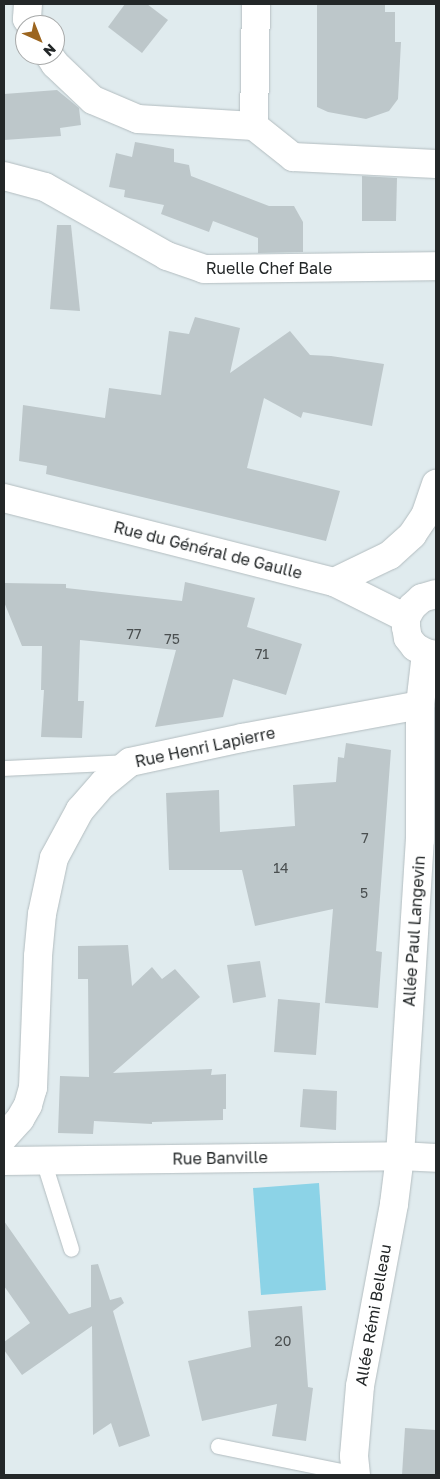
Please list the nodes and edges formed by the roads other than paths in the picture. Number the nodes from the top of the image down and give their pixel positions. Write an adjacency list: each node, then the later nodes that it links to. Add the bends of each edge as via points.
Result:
1 (256, 4): 3 (street)
2 (56, 65): 3 (street, via 93,100 138,119)
3 (254, 126): 4 (street, via 293,157)
4 (436, 164)
5 (4, 176): 6 (street, Ruelle Chef Bale, via 45,187 167,256 204,269)
6 (436, 266)
7 (436, 484): 9 (street, via 425,516 412,535 390,555)
8 (4, 498): 9 (street, Rue du Général de Gaulle)
9 (334, 582): 11 (street, Rue du Général de Gaulle)
10 (436, 594): 11 (street, via 422,598 412,606)
11 (406, 618): 12 (street, via 408,638 415,647)
12 (431, 654): 13 (street, Allée Paul Langevin)
13 (420, 705): 14 (street, Rue Henri Lapierre); 17 (street, Allée Paul Langevin, via 420,840)
14 (130, 762): 15 (lane); 16 (street, Rue Henri Lapierre, via 103,784 80,810 54,858 42,914 38,956 33,1088 24,1112)
15 (4, 768)
16 (4, 1137)
17 (400, 1156): 18 (street, Rue Banville); 19 (street, Rue Banville); 23 (street, Allée Rémi Belleau, via 360,1386 354,1456)
18 (436, 1158)
19 (43, 1160): 20 (street, Rue Banville); 21 (lane)
20 (4, 1161)
21 (72, 1249)
22 (218, 1446): 23 (lane)
23 (356, 1474)

